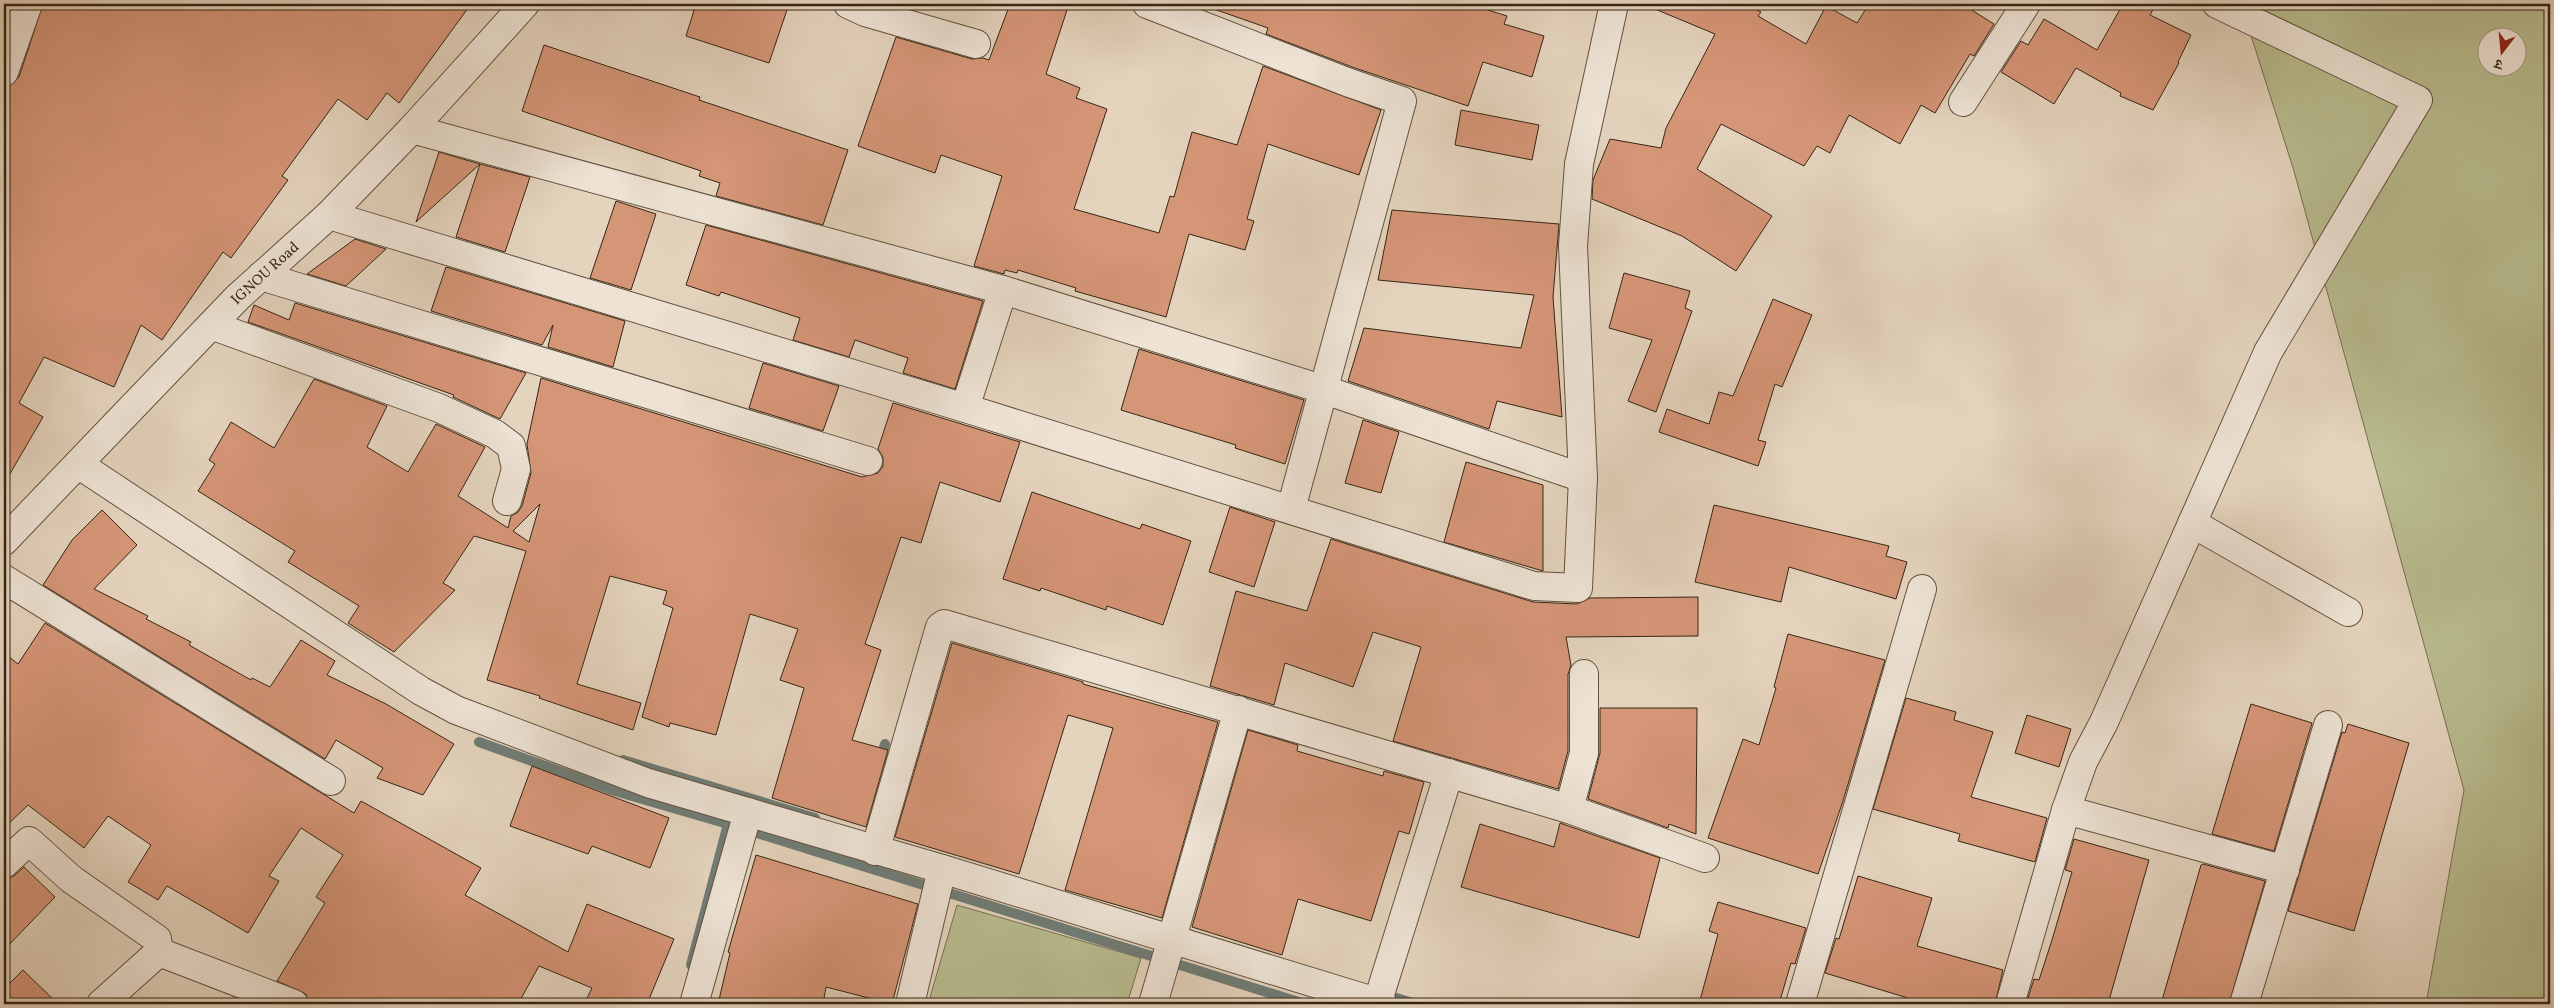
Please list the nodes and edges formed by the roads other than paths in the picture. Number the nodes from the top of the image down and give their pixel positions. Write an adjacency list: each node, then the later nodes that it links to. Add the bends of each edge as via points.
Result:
1 (28, 4): 9 (street)
2 (525, 4): 11 (street, IGNOU Road)
3 (848, 4): 8 (street, via 865,12)
4 (1147, 4): 16 (street, via 1402,101)
5 (1614, 4): 20 (street, via 1579,164 1573,246)
6 (2026, 4): 10 (street)
7 (2217, 4): 23 (street, via 2418,100 2268,352)
8 (976, 44)
9 (4, 72)
10 (1963, 102)
11 (412, 130): 12 (street, IGNOU Road); 14 (street)
12 (329, 215): 13 (street, IGNOU Road); 17 (street)
13 (261, 276): 15 (street, IGNOU Road); 18 (street)
14 (1003, 290): 16 (street); 17 (street)
15 (211, 326): 19 (street, IGNOU Road); 21 (street, via 439,408 495,434 511,446 516,470)
16 (1322, 389): 20 (street); 22 (street)
17 (965, 408): 22 (street)
18 (868, 461)
19 (78, 464): 24 (street, IGNOU Road); 35 (street, via 414,686 456,710 648,783)
20 (1583, 478): 22 (street, via 1578,588 1534,586)
21 (507, 501)
22 (1291, 509)
23 (2192, 523): 27 (street); 34 (street, via 2104,722 2083,762)
24 (4, 541)
25 (4, 579): 32 (street)
26 (1922, 589): 49 (street)
27 (2348, 612)
28 (1584, 674): 33 (street, via 1584,753)
29 (1238, 710): 31 (street); 36 (street, via 944,624 940,627); 41 (street)
30 (2328, 725): 40 (street)
31 (1449, 773): 33 (street); 48 (street)
32 (331, 781)
33 (1570, 809): 37 (street)
34 (2066, 810): 40 (street); 50 (street)
35 (748, 812): 36 (street); 45 (street)
36 (875, 851): 39 (street)
37 (1705, 858)
38 (4, 864): 42 (street, via 28,841 71,879 157,939)
39 (942, 869): 41 (street); 46 (street)
40 (2285, 870): 51 (street)
41 (1171, 940): 47 (street); 48 (street)
42 (160, 952): 43 (street); 44 (street)
43 (101, 1004)
44 (294, 1004)
45 (694, 1004)
46 (910, 1004)
47 (1153, 1004)
48 (1379, 1004)
49 (1800, 1004)
50 (2010, 1004)
51 (2244, 1004)

